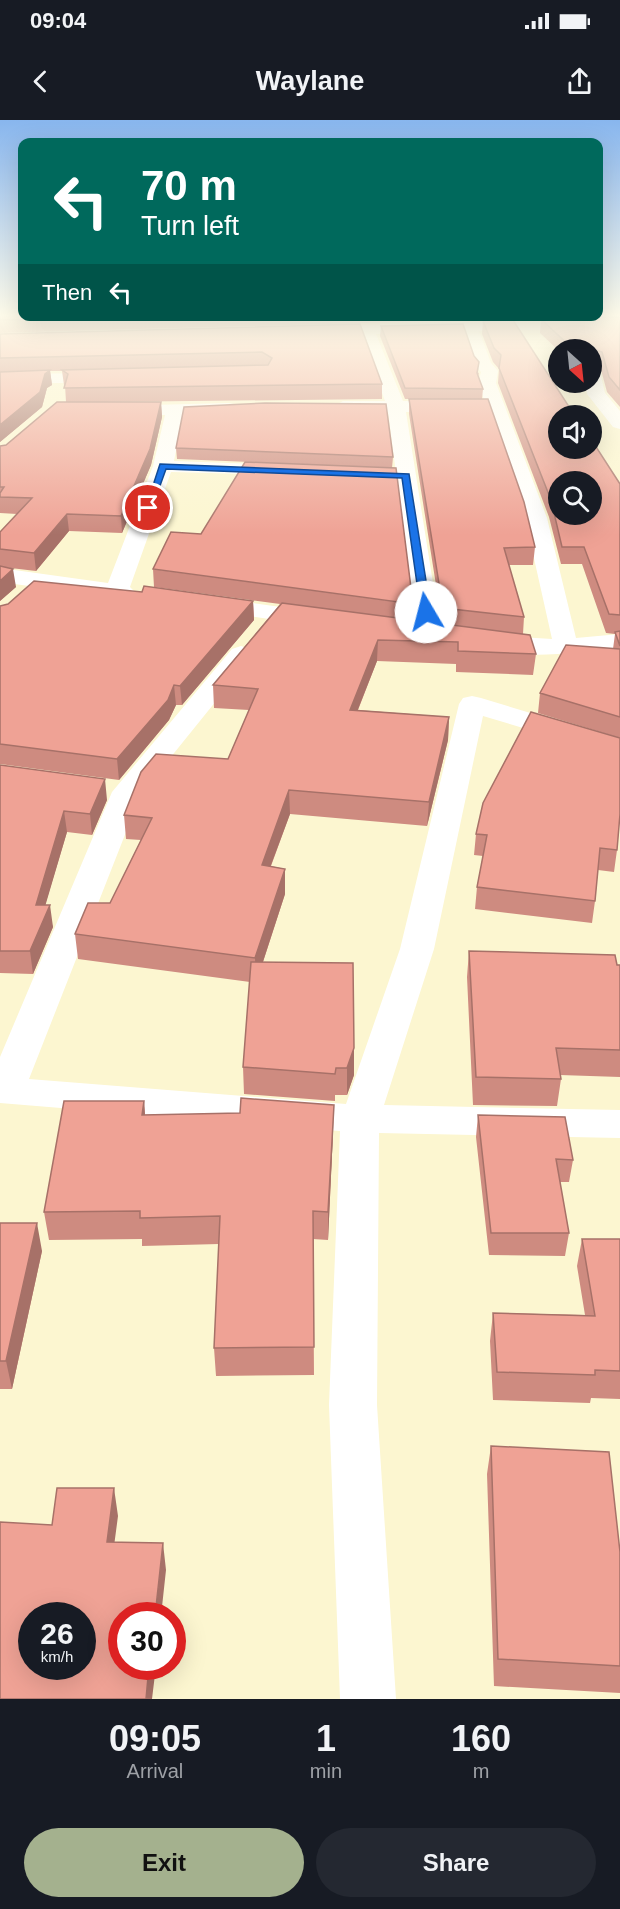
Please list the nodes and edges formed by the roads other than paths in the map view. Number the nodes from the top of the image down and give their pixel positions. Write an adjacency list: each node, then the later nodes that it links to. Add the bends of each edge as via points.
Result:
1 (58, 388): 5 (street)
2 (389, 388): 8 (street)
3 (489, 388): 9 (street)
4 (596, 393): 12 (street)
5 (56, 400)
6 (324, 406): 8 (street)
7 (243, 407): 11 (street)
8 (396, 407): 9 (street); 16 (street)
9 (496, 407): 26 (street, via 536,518)
10 (98, 410): 11 (street)
11 (175, 410): 13 (street)
12 (620, 423)
13 (163, 466): 14 (street); 19 (street)
14 (302, 472)
15 (383, 475): 16 (street)
16 (406, 476): 26 (street, via 436,636 514,646)
17 (0, 575): 18 (street)
18 (40, 580): 19 (street); 22 (street)
19 (117, 591): 20 (street)
20 (151, 596)
21 (185, 601): 23 (street)
22 (16, 602)
23 (275, 613): 24 (street); 28 (street, via 116,790 5,1091)
24 (334, 621)
25 (620, 641): 26 (street)
26 (566, 647)
27 (620, 749): 28 (street, via 472,704 417,949)
28 (360, 1119): 29 (street); 30 (street, via 353,1405)
29 (620, 1124)
30 (368, 1699)

